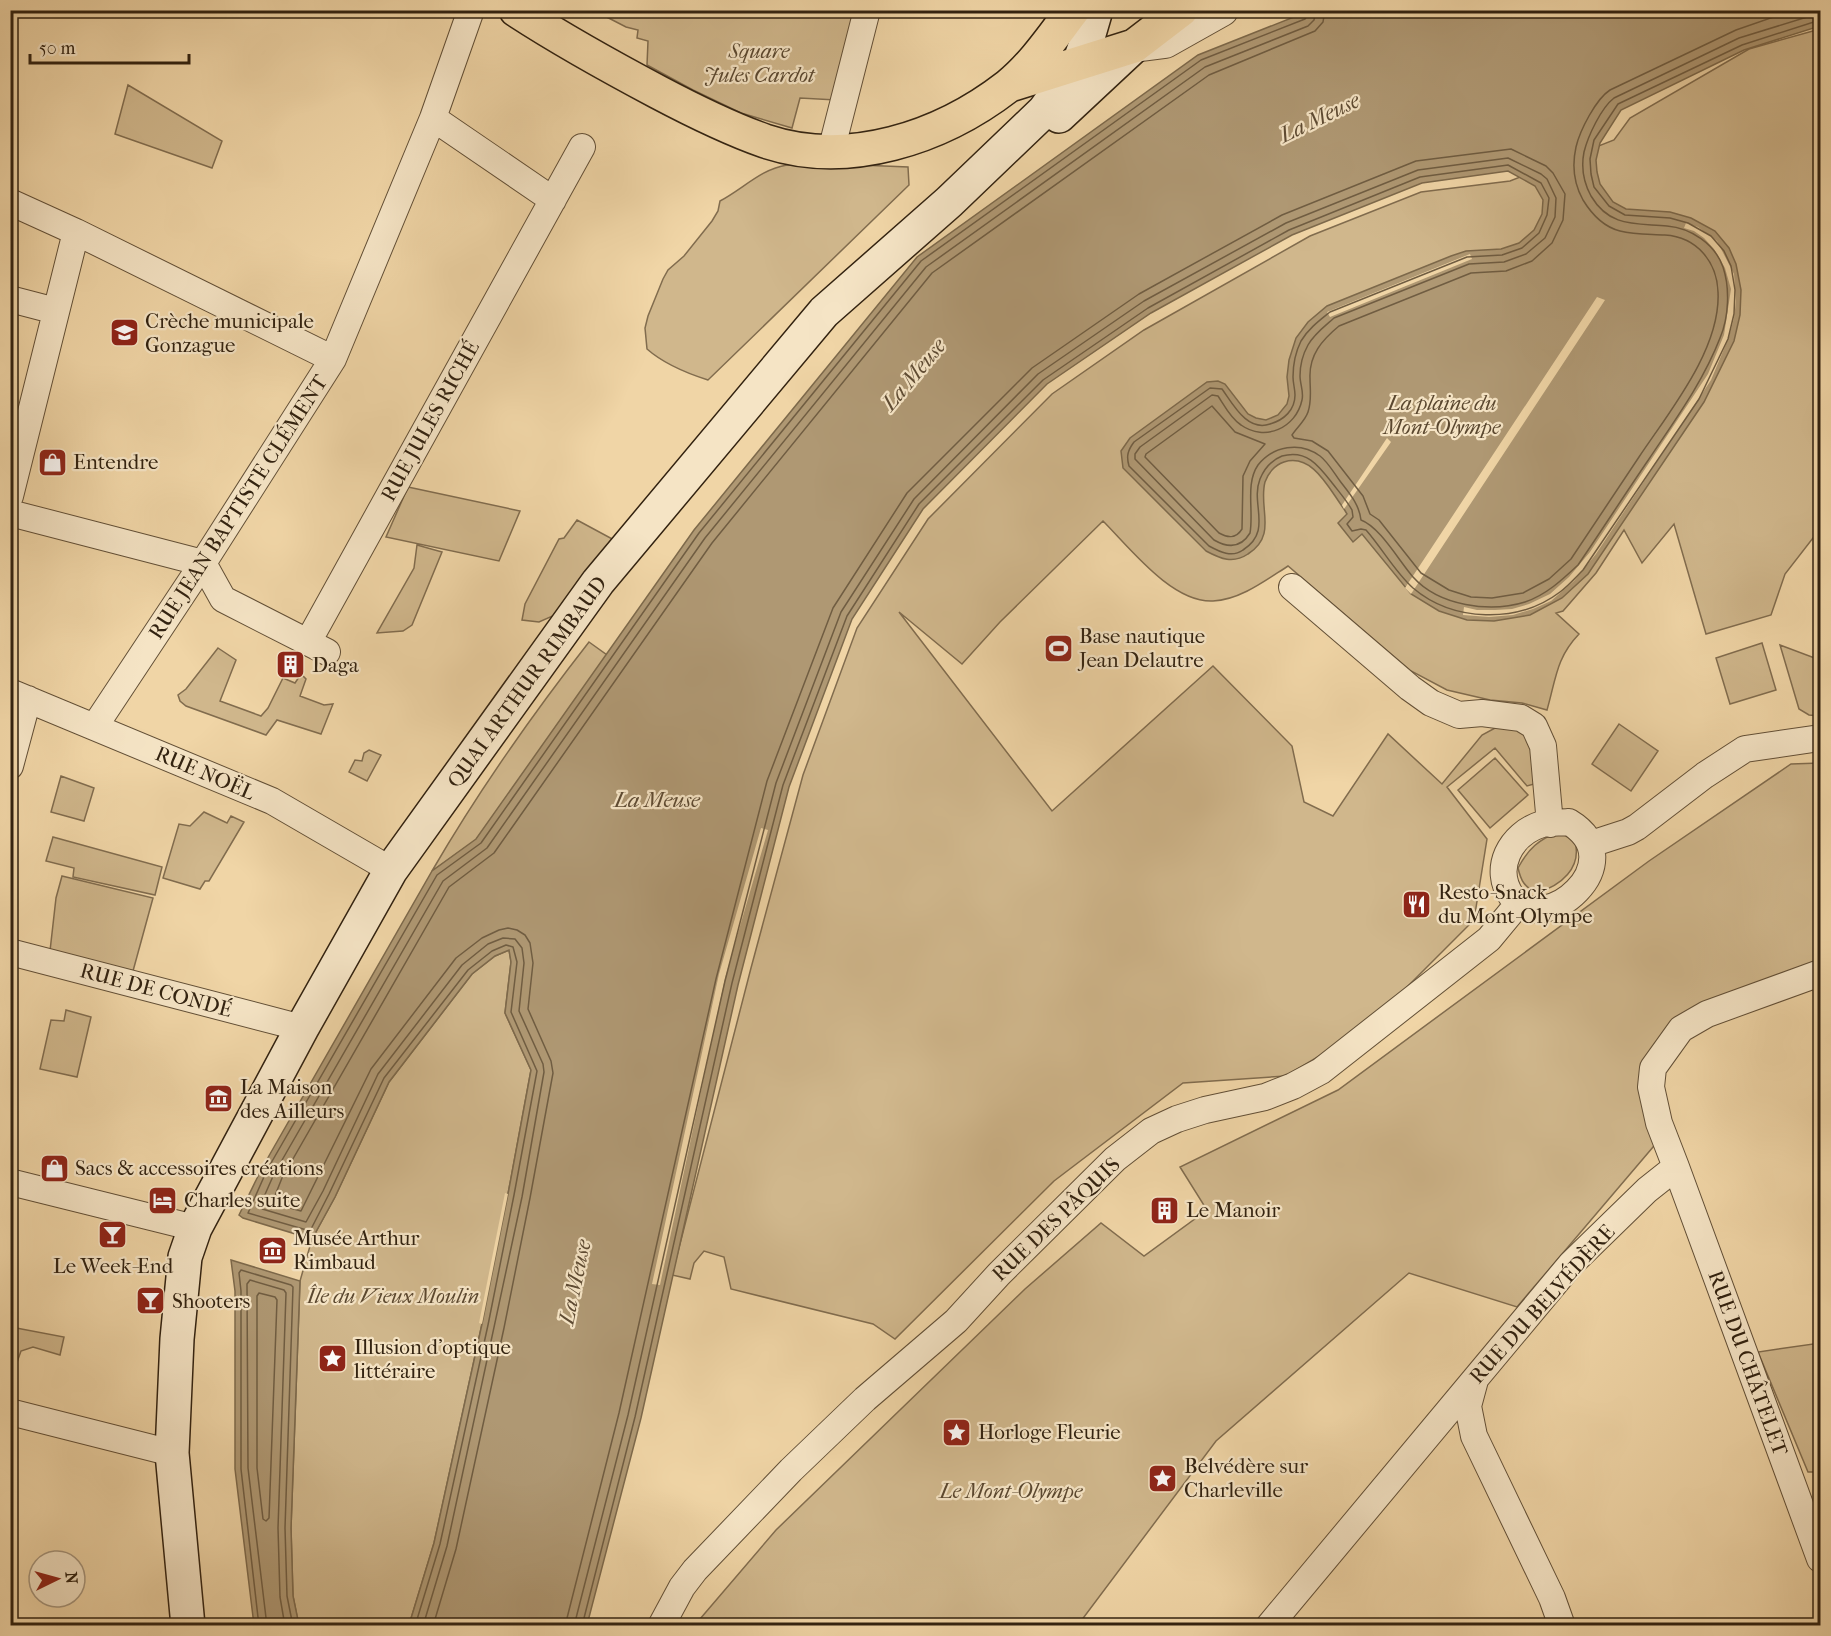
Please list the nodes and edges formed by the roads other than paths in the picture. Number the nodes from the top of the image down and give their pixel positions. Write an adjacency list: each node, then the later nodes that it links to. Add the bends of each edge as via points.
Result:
1 (471, 10): 11 (street, RUE JEAN BAPTISTE CLÉMENT)
2 (516, 10): 13 (main road, via 578,50 687,108 765,141)
3 (867, 10): 13 (street)
4 (1073, 10): 10 (main road, via 1033,61)
5 (1096, 10): 9 (main road, QUAI ARTHUR RIMBAUD)
6 (1181, 10): 8 (main road)
7 (1222, 10): 8 (street, via 1165,42)
8 (1134, 46): 9 (main road); 16 (main road, QUAI ARTHUR RIMBAUD, via 1024,149)
9 (1079, 63): 10 (main road); 16 (main road, QUAI ARTHUR RIMBAUD, via 1044,111)
10 (1008, 85): 13 (main road, via 963,115 914,138 873,148)
11 (433, 118): 14 (street); 20 (street, RUE JEAN BAPTISTE CLÉMENT)
12 (582, 147): 14 (street, RUE JULES RICHÉ)
13 (831, 151)
14 (553, 200): 24 (street, RUE JULES RICHÉ, via 317,647 223,599)
15 (10, 202): 17 (street)
16 (949, 202): 32 (main road, QUAI ARTHUR RIMBAUD, via 824,312 605,573)
17 (76, 232): 19 (street); 20 (street)
18 (10, 299): 19 (street)
19 (56, 311): 21 (street)
20 (333, 359): 24 (street, RUE JEAN BAPTISTE CLÉMENT)
21 (20, 414): 22 (street)
22 (10, 496)
23 (10, 513): 24 (street)
24 (203, 563): 27 (street, RUE JEAN BAPTISTE CLÉMENT)
25 (1292, 587): 30 (street, via 1431,703 1459,715 1521,718 1534,726 1543,746)
26 (19, 696): 27 (street, RUE NOËL); 29 (street)
27 (95, 726): 32 (street, RUE NOËL, via 272,801)
28 (1821, 738): 31 (street, via 1745,749 1629,832)
29 (10, 766)
30 (1550, 824): 31 (street, via 1569,822 1580,828); 33 (street, via 1542,824 1521,836 1507,853 1504,874)
31 (1592, 844): 33 (street, via 1590,873 1569,898 1539,910)
32 (391, 870): 36 (main road, QUAI ARTHUR RIMBAUD)
33 (1518, 904): 45 (street, RUE DES PÂQUIS, via 1489,939 1321,1071 1265,1097 1177,1119 1151,1131 1115,1159 956,1321 865,1399 791,1470 695,1570)
34 (10, 952): 36 (street, RUE DE CONDÉ)
35 (1821, 973): 37 (street, via 1707,1014 1681,1029 1653,1068 1651,1087 1659,1123)
36 (302, 1028): 39 (main road, QUAI ARTHUR RIMBAUD)
37 (1676, 1167): 40 (street, RUE DU BELVÉDÈRE, via 1572,1264); 43 (street, RUE DU CHÂTELET)
38 (10, 1182): 39 (street)
39 (195, 1228): 42 (main road, QUAI ARTHUR RIMBAUD, via 183,1274)
40 (1476, 1377): 46 (street, RUE DU BELVÉDÈRE); 47 (street, via 1468,1406 1474,1436)
41 (10, 1412): 42 (street)
42 (171, 1453): 44 (main road, QUAI ARTHUR RIMBAUD)
43 (1821, 1558)
44 (188, 1626)
45 (661, 1626)
46 (1269, 1626)
47 (1562, 1626)

